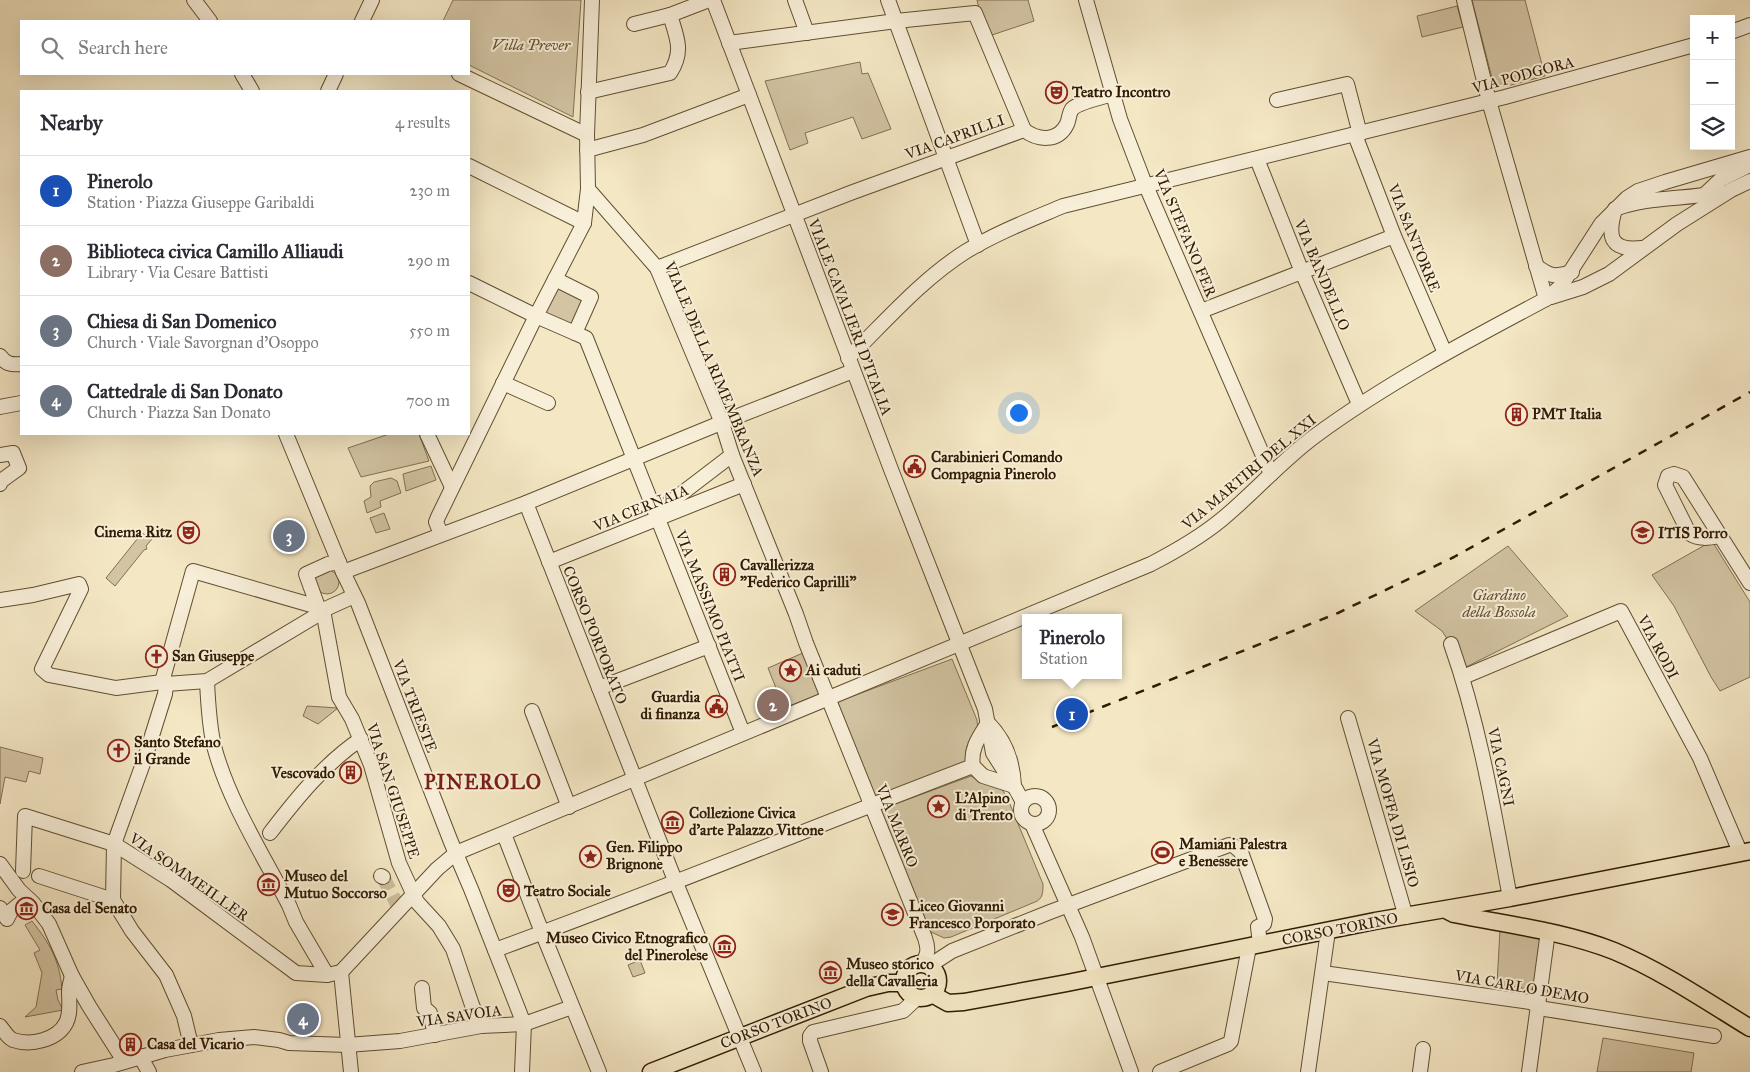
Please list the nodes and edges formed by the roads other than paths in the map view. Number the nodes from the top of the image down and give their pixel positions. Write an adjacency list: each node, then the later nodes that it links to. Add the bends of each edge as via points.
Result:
1 (194, 0): 11 (street)
2 (372, 0): 12 (street)
3 (592, 0): 25 (street)
4 (709, 0): 10 (street)
5 (713, 0): 18 (street, VIALE CAVALIERI D'ITALIA)
6 (795, 0): 17 (street)
7 (888, 0): 13 (street)
8 (1086, 0): 27 (street, VIA STEFANO FER)
9 (1464, 0): 29 (street)
10 (670, 14): 14 (street); 25 (street, via 679,50 677,62 670,73)
11 (209, 20)
12 (362, 20)
13 (896, 21): 17 (street); 30 (street, via 975,14); 35 (street)
14 (634, 24)
15 (1750, 25): 16 (street)
16 (1735, 31)
17 (807, 33): 18 (street)
18 (729, 43): 26 (street, VIALE CAVALIERI D'ITALIA)
19 (1690, 46): 29 (street, VIA PODGORA)
20 (243, 75): 23 (street)
21 (336, 75): 24 (street)
22 (465, 81): 32 (street)
23 (251, 90)
24 (328, 90)
25 (588, 92): 32 (street)
26 (749, 94): 33 (street, via 643,135); 45 (street, VIALE CAVALIERI D'ITALIA)
27 (1113, 94): 30 (street, VIA CAPRILLI, via 1078,105 1072,110 1063,131 1056,135 1039,138); 40 (street, VIA STEFANO FER)
28 (1276, 100): 31 (street, via 1347,84)
29 (1489, 101): 31 (street, VIA PODGORA); 51 (street)
30 (1024, 130): 35 (street, VIA CAPRILLI)
31 (1357, 134): 36 (street, VIA PODGORA); 48 (street, VIA SANTORRE)
32 (587, 135): 33 (street)
33 (587, 150): 41 (street)
34 (1750, 157): 44 (street, VIA MARTIRI DEL XXI, via 1638,191)
35 (946, 158): 45 (street, VIA CAPRILLI); 49 (street)
36 (1257, 158): 40 (street, VIA PODGORA); 53 (street, VIA BANDELLO)
37 (1750, 165): 43 (street, VIA MARTIRI DEL XXI, via 1720,180)
38 (470, 166): 46 (street)
39 (1750, 181): 42 (street)
40 (1147, 186): 49 (street, VIA PODGORA, via 1063,206); 58 (street, VIA STEFANO FER)
41 (588, 190): 46 (street); 52 (street, VIALE DELLA RIMEMBRANZA)
42 (1732, 190): 43 (street); 47 (street, VIA MARTIRI DEL XXI)
43 (1703, 196): 44 (street, via 1646,200); 47 (street, VIA MARTIRI DEL XXI)
44 (1615, 209): 50 (street, via 1611,221 1614,240 1619,247); 54 (street, VIA MARTIRI DEL XXI, via 1592,236)
45 (794, 215): 52 (street, VIA CAPRILLI); 63 (street, VIALE CAVALIERI D'ITALIA)
46 (584, 223): 55 (street)
47 (1677, 224): 50 (street, VIA MARTIRI DEL XXI)
48 (1394, 236): 53 (street); 61 (street, VIA SANTORRE)
49 (978, 245): 63 (street, VIA PODGORA, via 931,278)
50 (1642, 248): 57 (street, VIA MARTIRI DEL XXI, via 1608,274 1583,287)
51 (1536, 266): 54 (street, via 1548,275); 57 (street)
52 (657, 268): 71 (street, VIALE DELLA RIMEMBRANZA)
53 (1302, 272): 58 (street); 69 (street, VIA BANDELLO)
54 (1572, 272): 57 (street, VIA MARTIRI DEL XXI)
55 (555, 279): 59 (street); 60 (street, via 591,297)
56 (470, 283): 59 (street)
57 (1546, 298): 61 (street, VIA MARTIRI DEL XXI)
58 (1201, 311): 77 (street, VIA STEFANO FER)
59 (536, 316): 60 (street); 66 (street)
60 (575, 333): 76 (street, VIA MASSIMO PIATTI, via 586,338)
61 (1445, 353): 69 (street, VIA MARTIRI DEL XXI)
62 (0, 356): 64 (street, via 4,362)
63 (848, 358): 65 (street, VIALE CAVALIERI D'ITALIA)
64 (20, 364)
65 (853, 372): 71 (street); 94 (street, VIALE CAVALIERI D'ITALIA)
66 (503, 382): 68 (street); 80 (street)
67 (20, 403): 70 (street)
68 (548, 403)
69 (1359, 404): 77 (street, VIA MARTIRI DEL XXI)
70 (0, 407)
71 (722, 423): 75 (street, VIALE DELLA RIMEMBRANZA); 76 (street)
72 (286, 435): 86 (street, VIA TRIESTE)
73 (427, 435): 80 (street)
74 (0, 455): 78 (street, via 13,453 19,468)
75 (732, 455): 79 (street, VIALE DELLA RIMEMBRANZA); 82 (street, via 664,507)
76 (635, 459): 81 (street); 82 (street, VIA MASSIMO PIATTI)
77 (1270, 474): 91 (street, VIA MARTIRI DEL XXI, via 1222,519 1190,543 1151,564)
78 (0, 484)
79 (744, 484): 82 (street, VIA CERNAIA); 100 (street, VIALE DELLA RIMEMBRANZA)
80 (452, 487): 83 (street, via 436,522)
81 (526, 503): 83 (street); 85 (street, CORSO PORPORATO)
82 (657, 518): 85 (street, VIA CERNAIA); 95 (street, VIA MASSIMO PIATTI)
83 (441, 534): 86 (street)
84 (1720, 536): 84 (street, via 1683,477 1668,476 1665,485 1689,532 1695,537); 87 (street)
85 (549, 562): 99 (street, CORSO PORPORATO)
86 (339, 563): 88 (street, VIA TRIESTE); 90 (street, VIA SAN GIUSEPPE, via 328,564 306,574)
87 (1750, 583)
88 (354, 596): 90 (street); 117 (street, VIA TRIESTE)
89 (0, 600): 98 (street, via 79,584 81,589 42,669 49,675 116,688)
90 (320, 609): 97 (street, via 319,614); 98 (street, via 193,571); 105 (street, VIA SAN GIUSEPPE, via 339,696)
91 (1032, 614)
92 (1022, 618): 94 (street, VIA MARTIRI DEL XXI)
93 (1451, 644): 96 (street, VIA CAGNI)
94 (959, 645): 100 (street, VIA MARTIRI DEL XXI); 103 (street, VIALE CAVALIERI D'ITALIA)
95 (709, 646): 99 (street); 104 (street, VIA MASSIMO PIATTI)
96 (1462, 677): 116 (street, VIA RODI, via 1621,611 1700,758); 124 (street, VIA CAGNI, via 1480,744)
97 (207, 681): 98 (street); 138 (street, via 214,744 224,776 296,922)
98 (164, 683): 115 (street, via 165,694)
99 (599, 688): 107 (street, CORSO PORPORATO)
100 (828, 699): 104 (street, VIA MARTIRI DEL XXI); 110 (street, VIA MARRO)
101 (532, 711): 111 (street)
102 (1348, 718): 129 (street, VIA MOFFA DI LISIO)
103 (988, 723): 106 (street, via 976,743); 108 (street, VIALE CAVALIERI D'ITALIA, via 993,753)
104 (743, 733): 107 (street, VIA MARTIRI DEL XXI)
105 (361, 739): 113 (street, via 300,795); 122 (street, VIA SAN GIUSEPPE, via 399,863)
106 (969, 768): 108 (street); 110 (street)
107 (635, 779): 111 (street, VIA MARTIRI DEL XXI); 121 (street, CORSO PORPORATO)
108 (1014, 786): 109 (street, VIALE CAVALIERI D'ITALIA)
109 (1022, 802): 112 (street, via 1022,816); 112 (street, via 1034,795 1047,802 1048,816)
110 (871, 805): 121 (street); 135 (street, VIA MARRO, via 927,942)
111 (569, 807): 114 (street, VIA MARTIRI DEL XXI)
112 (1032, 824): 126 (street)
113 (270, 833)
114 (504, 834): 117 (street, VIA MARTIRI DEL XXI); 132 (street)
115 (114, 844): 119 (street, VIA SOMMEILLER, via 25,816); 125 (street); 138 (street, VIA SOMMEILLER, via 171,880 296,973)
116 (1745, 851): 124 (main road, CORSO TORINO)
117 (456, 853): 122 (street, VIA MARTIRI DEL XXI); 134 (street, VIA TRIESTE)
118 (0, 864): 123 (street)
119 (23, 871)
120 (39, 876): 125 (street)
121 (676, 883): 132 (street); 152 (street, CORSO PORPORATO)
122 (413, 894): 136 (street, VIA MARTIRI DEL XXI); 148 (street, VIA SAN GIUSEPPE, via 453,949)
123 (27, 898): 127 (street, via 11,911 7,919); 139 (street, via 49,924)
124 (1510, 898): 128 (main road, CORSO TORINO)
125 (113, 900): 153 (street, via 166,975 184,1016)
126 (1068, 905): 133 (street, via 1222,847 1234,846 1241,852 1265,918 1264,924 1258,927); 135 (street, via 952,951); 140 (street)
127 (0, 908)
128 (1444, 910): 129 (main road, CORSO TORINO); 131 (main road)
129 (1406, 917): 130 (main road, CORSO TORINO)
130 (1328, 931): 133 (main road, CORSO TORINO); 137 (street)
131 (1548, 931): 144 (street); 149 (main road, via 1635,960)
132 (542, 933): 134 (street); 145 (street)
133 (1255, 946): 140 (main road, CORSO TORINO); 167 (street, via 1231,1041)
134 (495, 950): 146 (street, VIA TRIESTE)
135 (925, 966): 141 (main road, via 910,968); 143 (main road, via 933,970 938,985)
136 (341, 972): 138 (street); 154 (street)
137 (1323, 973): 144 (street, VIA CARLO DEMO); 168 (street)
138 (327, 975)
139 (72, 976): 147 (street, via 66,1023 47,1040 14,1040); 157 (street)
140 (1097, 977): 143 (main road, CORSO TORINO, via 964,1002 948,1003); 166 (street)
141 (904, 983): 143 (main road, via 908,992); 152 (main road, CORSO TORINO, via 866,988)
142 (422, 988): 150 (street, via 424,1008 430,1013)
143 (924, 996): 165 (street, CORSO TORINO, via 903,1010 816,1030 810,1041)
144 (1538, 1004): 151 (street, VIA CARLO DEMO, via 1545,1009); 170 (street)
145 (572, 1006): 146 (street, VIA SAVOIA); 163 (street)
146 (524, 1024): 148 (street, VIA SAVOIA); 162 (street)
147 (0, 1026)
148 (481, 1026): 150 (street, VIA SAVOIA)
149 (1750, 1028)
150 (435, 1035): 154 (street, VIA SAVOIA, via 400,1042)
151 (1714, 1036)
152 (740, 1037): 158 (main road, CORSO TORINO); 164 (street, CORSO PORPORATO)
153 (191, 1045): 154 (street, VIA SAVOIA, via 254,1037 289,1043); 156 (street, VIA SAVOIA)
154 (347, 1046): 161 (street)
155 (1422, 1049): 169 (street)
156 (140, 1056): 157 (street, VIA SAVOIA); 160 (street)
157 (124, 1061): 159 (street, VIA SAVOIA)
158 (656, 1071)
159 (82, 1072)
160 (149, 1072)
161 (351, 1072)
162 (522, 1072)
163 (599, 1072)
164 (754, 1072)
165 (820, 1072)
166 (1131, 1072)
167 (1160, 1072)
168 (1308, 1072)
169 (1420, 1072)
170 (1528, 1072)

